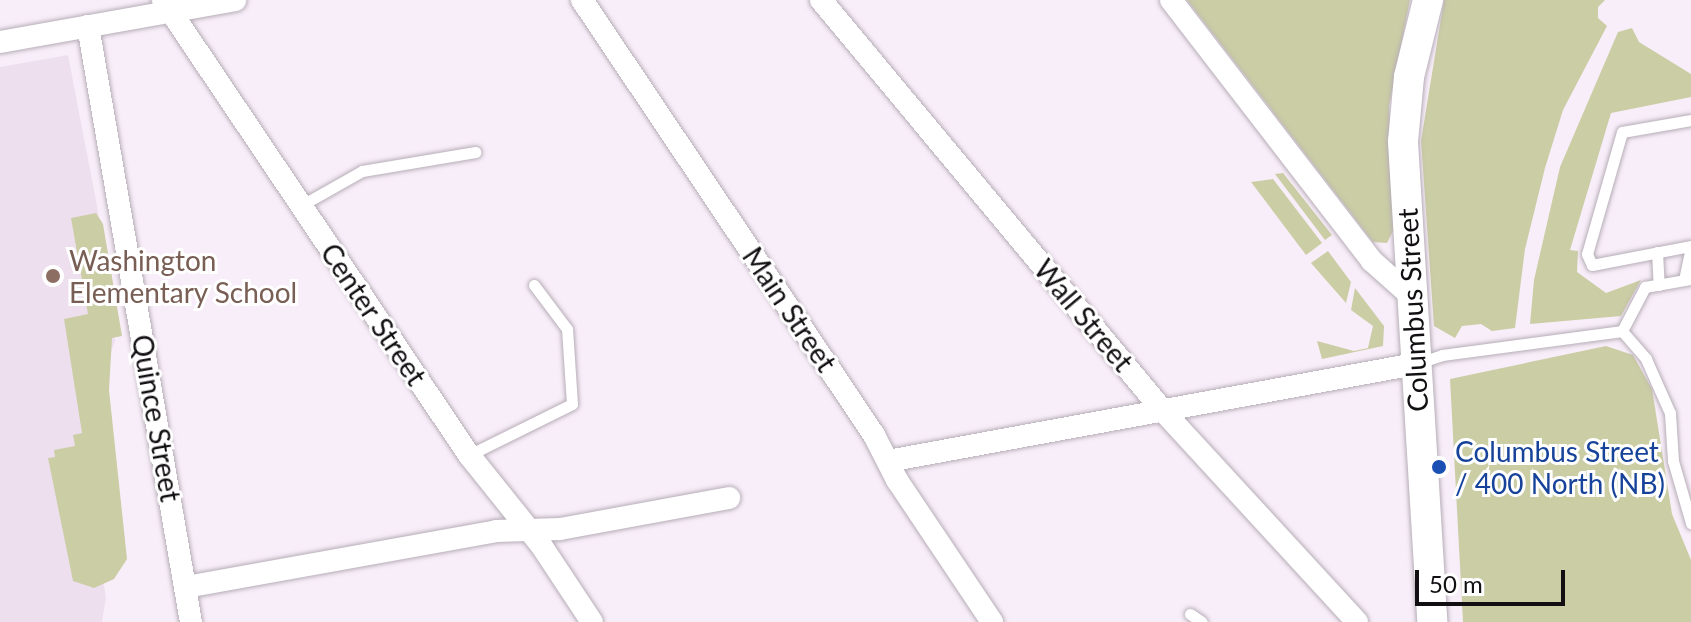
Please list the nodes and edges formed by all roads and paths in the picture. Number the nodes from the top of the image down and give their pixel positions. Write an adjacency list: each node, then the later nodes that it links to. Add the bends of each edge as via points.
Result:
1 (235, 0): 6 (street)
2 (582, 0): 22 (street, Main Street)
3 (821, 0): 20 (street, Wall Street)
4 (1171, 0): 17 (street, via 1372,261)
5 (1428, 0): 17 (main road, Columbus Street, via 1409,77 1403,142)
6 (167, 6): 7 (street); 11 (street, Center Street)
7 (88, 26): 8 (street); 26 (street, Quince Street)
8 (0, 42)
9 (1691, 120): 13 (lane, via 1622,132 1587,254 1592,265)
10 (475, 152): 11 (lane, via 362,171)
11 (302, 205): 21 (street, Center Street)
12 (1691, 246): 13 (lane); 14 (lane)
13 (1657, 252): 16 (lane)
14 (1688, 280): 16 (lane)
15 (534, 285): 21 (lane, via 567,329 572,404)
16 (1659, 285): 18 (lane, via 1645,287)
17 (1408, 293): 19 (main road, Columbus Street)
18 (1622, 331): 19 (lane, via 1442,355); 24 (lane, via 1646,359 1670,413 1673,461)
19 (1415, 364): 20 (street); 33 (main road, Columbus Street)
20 (1164, 412): 22 (street); 32 (street, Wall Street)
21 (469, 455): 25 (street, Center Street)
22 (888, 461): 30 (street, Main Street)
23 (729, 498): 25 (street, via 560,529)
24 (1691, 523)
25 (526, 530): 26 (street); 29 (street, Center Street)
26 (186, 587): 28 (street, Quince Street)
27 (1190, 614): 31 (lane)
28 (191, 622)
29 (592, 622)
30 (992, 622)
31 (1202, 622)
32 (1357, 622)
33 (1432, 622)

